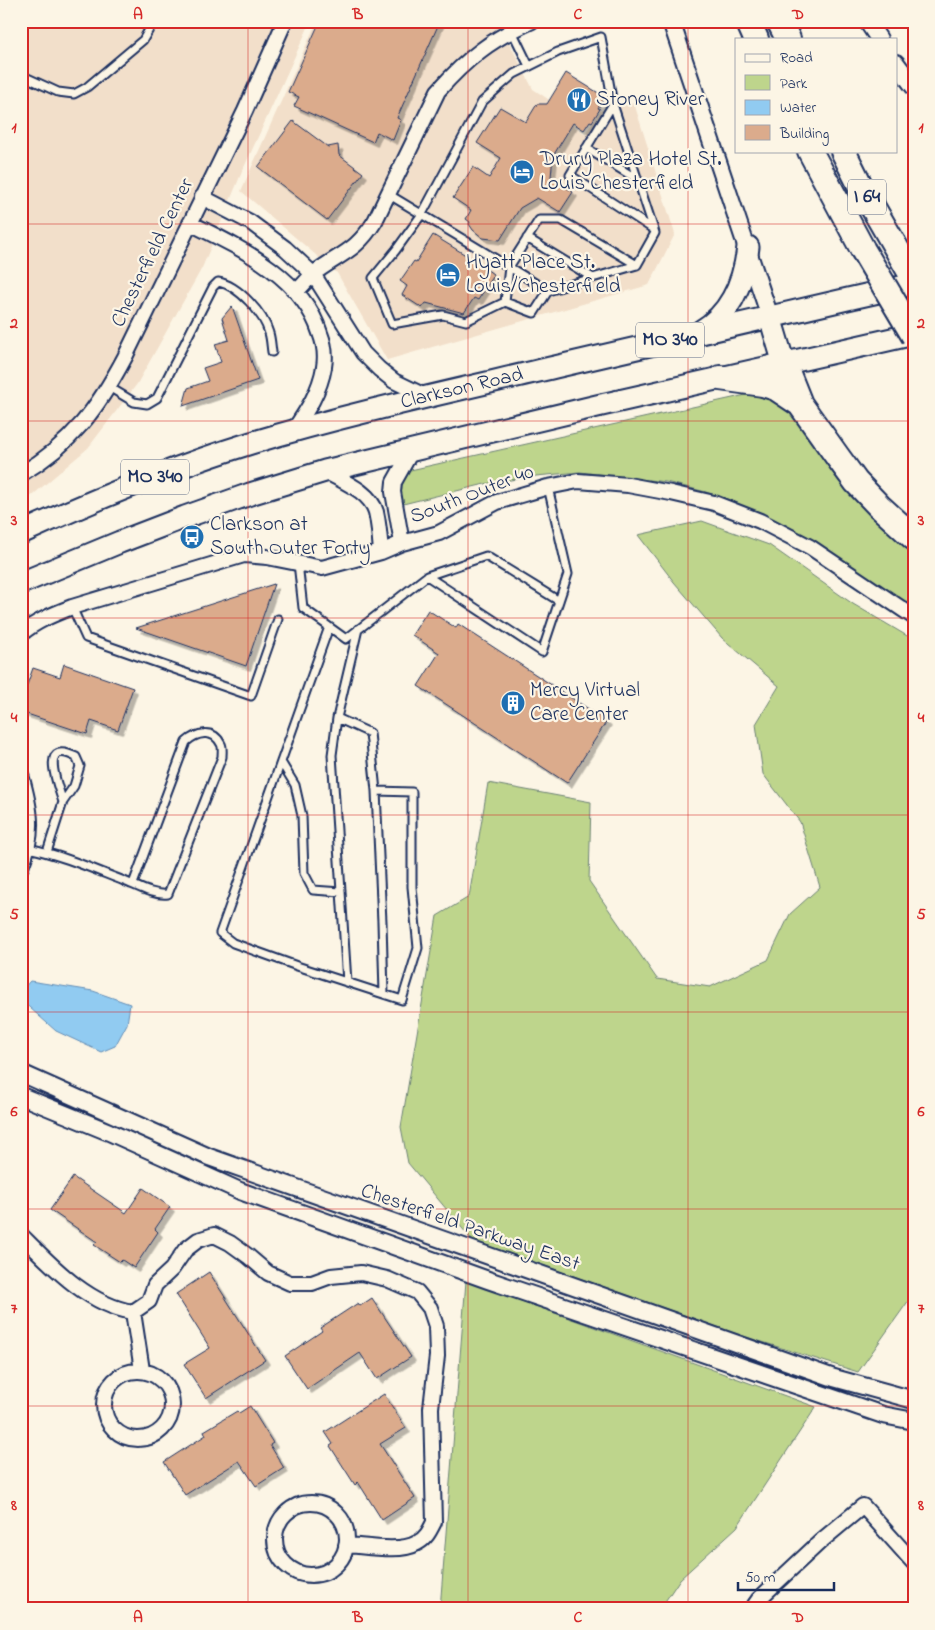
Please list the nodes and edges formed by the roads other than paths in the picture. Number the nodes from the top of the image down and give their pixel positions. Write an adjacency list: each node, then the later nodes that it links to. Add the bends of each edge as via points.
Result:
1 (154, 21): 14 (lane, via 143,40 74,94 58,92)
2 (285, 21): 22 (street, Chesterfield Center)
3 (532, 21): 8 (street)
4 (671, 21): 27 (street)
5 (748, 21): 9 (highway)
6 (779, 21): 10 (highway)
7 (867, 21): 11 (street)
8 (510, 26): 12 (lane); 21 (street, via 472,56 438,92)
9 (756, 38)
10 (788, 38)
11 (878, 38)
12 (529, 66): 16 (lane, via 601,37); 23 (lane, via 514,74 482,102)
13 (898, 67): 15 (street)
14 (21, 75)
15 (914, 87)
16 (613, 104): 17 (lane); 20 (lane)
17 (586, 148): 20 (lane); 25 (lane, via 570,175)
18 (811, 152): 39 (highway, I 64, bridge, via 863,250)
19 (844, 152): 32 (highway, I 64)
20 (637, 179): 25 (lane)
21 (388, 194): 23 (lane); 30 (street, via 366,236)
22 (202, 196): 24 (street, Chesterfield Center); 30 (street, via 250,222)
23 (422, 214): 29 (lane); 36 (lane, via 373,278 392,324 444,316 466,321)
24 (190, 223): 35 (street, via 234,245); 43 (street, Chesterfield Center)
25 (653, 229): 28 (lane, via 655,233)
26 (527, 238): 28 (lane, via 538,220 561,220); 29 (lane); 31 (lane)
27 (748, 247): 37 (street); 38 (main road, via 742,281 734,297 711,325)
28 (637, 265): 31 (lane)
29 (509, 267): 34 (lane); 36 (lane)
30 (313, 274): 35 (street); 44 (street, via 363,353 394,381)
31 (593, 278): 34 (lane)
32 (914, 279)
33 (914, 284): 37 (main road, Clarkson Road / MO 340)
34 (548, 290): 36 (lane, via 534,313)
35 (297, 291): 46 (street, via 317,322 324,344 324,365 311,404)
36 (505, 302)
37 (770, 317): 38 (main road, Clarkson Road / MO 340); 41 (main road)
38 (694, 334): 44 (main road, Clarkson Road / MO 340)
39 (914, 335): 41 (main road, MO 340)
40 (272, 352): 43 (lane, via 264,319 237,290 227,283 218,282 212,287 157,398 147,404 134,402)
41 (784, 364): 42 (main road, MO 340); 45 (highway)
42 (720, 378): 45 (highway, via 776,388); 47 (main road, MO 340)
43 (109, 387): 49 (street, Chesterfield Center, via 93,412 57,449)
44 (427, 398): 46 (main road, Clarkson Road / MO 340)
45 (800, 404): 52 (highway, via 856,482)
46 (293, 431): 51 (main road, Clarkson Road / MO 340, via 158,476)
47 (412, 450): 48 (main road, MO 340); 53 (street, South Outer 40, via 394,482)
48 (325, 472): 54 (street, South Outer 40, via 368,498 376,511); 56 (main road, MO 340, via 185,517)
49 (21, 474)
50 (548, 487): 53 (street, South Outer 40, via 497,502 439,533); 60 (lane, via 568,574); 62 (street, South Outer 40, via 578,481 618,484 714,503 810,547)
51 (21, 533)
52 (914, 538)
53 (402, 543): 54 (street, South Outer 40)
54 (381, 552): 55 (street, via 322,568)
55 (298, 563): 61 (street, via 244,555); 64 (lane, via 303,608)
56 (69, 564): 58 (main road, MO 340); 59 (main road)
57 (427, 576): 60 (lane, via 486,556); 60 (lane, via 542,652); 65 (lane)
58 (21, 583)
59 (21, 591)
60 (559, 602)
61 (72, 607): 63 (lane, via 86,638 251,696); 66 (street, via 50,615)
62 (914, 617)
63 (278, 619)
64 (330, 627): 65 (lane, via 346,639); 68 (lane)
65 (358, 629): 67 (lane)
66 (21, 634)
67 (337, 718): 70 (lane, via 370,733); 76 (lane, via 332,755)
68 (281, 762): 76 (lane, via 295,785 302,816 304,873 313,890); 77 (lane, via 220,933 234,943)
69 (21, 775): 72 (street, via 29,802)
70 (376, 791): 78 (lane); 78 (lane, via 412,792 412,887 418,948 402,1000)
71 (63, 802): 71 (lane, via 74,786 80,766 76,757 68,753 59,753 52,764); 73 (lane)
72 (28, 848): 73 (lane); 74 (street)
73 (47, 852): 75 (lane)
74 (21, 867)
75 (133, 884): 75 (lane, via 162,895 171,890 222,757 222,745 214,736 205,733 186,742)
76 (341, 892): 77 (lane)
77 (347, 982): 78 (lane)
78 (384, 994)
79 (21, 1073): 84 (street, Chesterfield Parkway East, via 227,1164 834,1378)
80 (21, 1096): 85 (street, Chesterfield Parkway East, via 249,1194 488,1280 883,1415)
81 (21, 1235): 82 (street, via 62,1276 111,1306)
82 (133, 1312): 83 (street); 86 (street, via 149,1301 155,1285 185,1250 198,1240 214,1235 230,1243 268,1273 290,1283 312,1283 331,1276 361,1273 387,1279 417,1292 430,1308 436,1326 437,1356 431,1408 434,1522 428,1534 417,1544 401,1548)
83 (142, 1370): 83 (street, via 130,1370 110,1383 104,1394 103,1408 113,1429 123,1436 138,1439 158,1433 165,1426 172,1409 172,1396 164,1383 154,1374)
84 (914, 1400)
85 (914, 1421)
86 (346, 1545): 86 (street, via 342,1520 333,1511 315,1503 290,1509 281,1518 276,1532 275,1544 284,1562 306,1574 327,1571 344,1554)
87 (914, 1563): 88 (street, via 863,1506 821,1541)
88 (752, 1609)

